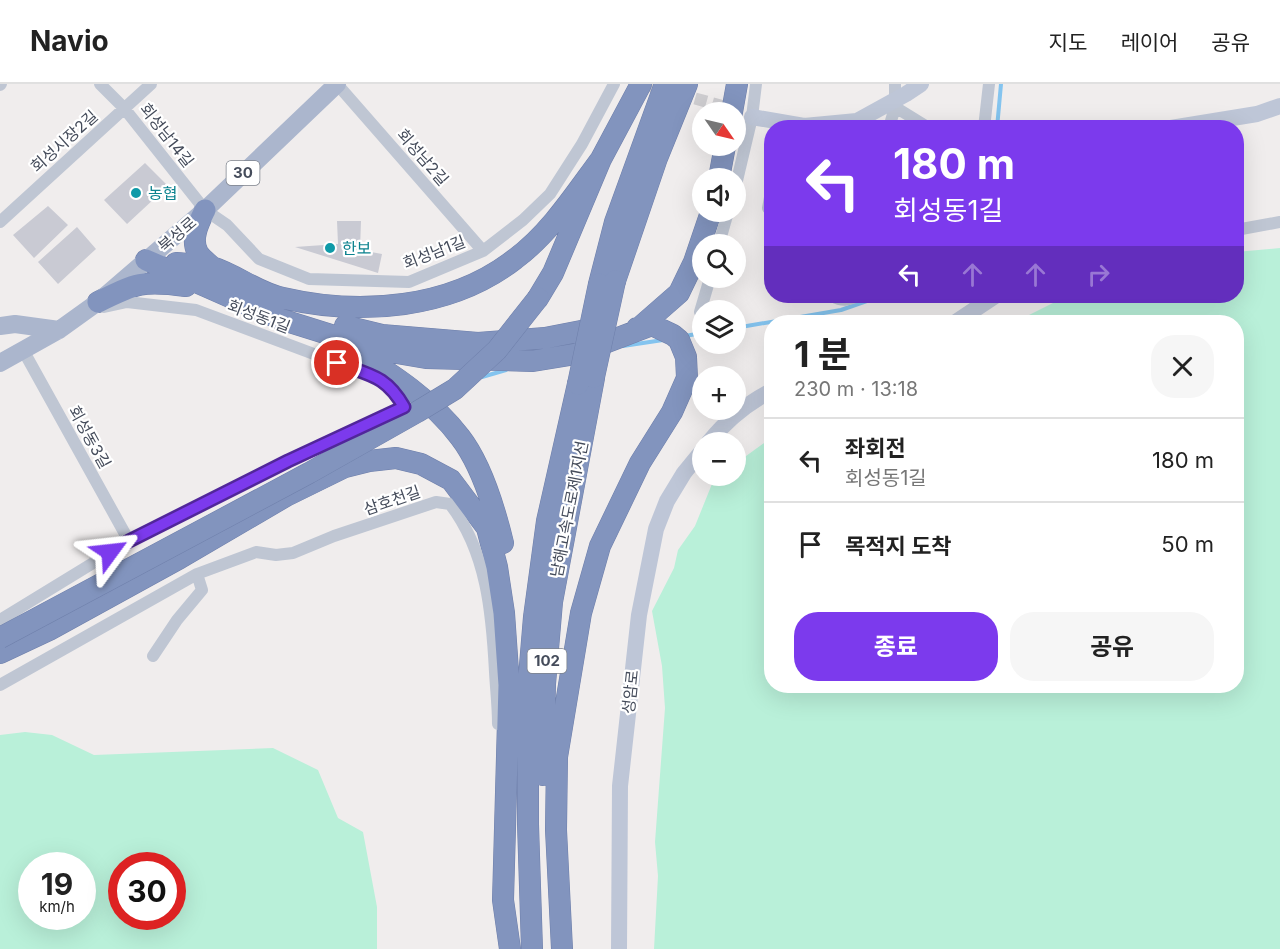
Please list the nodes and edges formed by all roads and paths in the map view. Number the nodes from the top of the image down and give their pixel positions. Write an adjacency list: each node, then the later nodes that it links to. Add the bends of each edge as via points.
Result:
1 (100, 84): 16 (street, 회성남14길)
2 (151, 84): 16 (street, 회성시장2길)
3 (338, 84): 25 (main road, 북성로 / 30); 30 (street, 회성남2길)
4 (615, 84): 30 (street, 회성남1길, via 550,194)
5 (640, 84): 24 (highway)
6 (665, 84): 34 (highway, 남해고속도로제1지선 / 102, via 615,222)
7 (687, 84): 34 (highway, 남해고속도로제1지선 / 102)
8 (737, 84): 13 (highway)
9 (756, 84): 14 (street)
10 (921, 84): 12 (main road)
11 (989, 84): 22 (street)
12 (895, 97): 19 (main road); 20 (street); 21 (street)
13 (740, 102)
14 (746, 105)
15 (1280, 106): 23 (main road)
16 (124, 108): 25 (street, 회성남14길); 26 (street, 회성시장2길)
17 (746, 115): 18 (main road)
18 (770, 120)
19 (859, 120)
20 (891, 120)
21 (920, 120)
22 (985, 120)
23 (1220, 120)
24 (602, 159): 33 (highway, via 551,226 515,260 480,281 430,300 360,307 315,305 280,298); 53 (highway, bridge, via 553,273 538,298 497,350 455,389 309,473)
25 (205, 210): 30 (street, 회성남1길, via 227,225 259,258 309,279 409,282); 31 (main road, 북성로 / 30); 33 (highway, via 196,231 196,245 197,252)
26 (0, 222)
27 (708, 222): 40 (highway, via 679,293)
28 (1280, 222): 29 (street)
29 (1244, 229)
30 (483, 251)
31 (146, 260): 32 (highway); 35 (highway); 37 (main road, 북성로 / 30)
32 (176, 263): 33 (highway); 40 (highway, via 301,314 382,335 478,343 545,338 581,330)
33 (212, 267)
34 (607, 283): 45 (highway, 남해고속도로제1지선 / 102, bridge)
35 (207, 288): 37 (highway, via 155,281 133,285); 41 (highway)
36 (984, 303): 38 (main road)
37 (92, 306): 42 (main road, 북성로 / 30); 46 (street, 회성동1길, via 127,302 196,310 386,381 397,394)
38 (966, 315)
39 (0, 326): 42 (main road, via 15,324)
40 (639, 328): 41 (highway, via 576,354 533,361 426,358 379,350); 62 (highway, via 652,325 679,340 686,357 687,378 600,546 581,613 557,757)
41 (309, 329): 46 (highway, via 351,350)
42 (59, 330): 43 (main road, 북성로 / 30)
43 (23, 350): 44 (main road, 북성로 / 30); 50 (street, 회성동3길)
44 (0, 363)
45 (586, 381): 60 (highway, 남해고속도로제1지선 / 102, via 547,521 534,617 528,712); 61 (highway, 남해고속도로제1지선 / 102, via 552,602 547,661 543,794)
46 (408, 394): 50 (street, via 288,461); 59 (highway, via 440,413 462,438 495,509 514,594 517,661 513,876)
47 (764, 395): 48 (main road)
48 (717, 432)
49 (692, 463): 63 (main road, 성암로, via 667,501 656,529 639,615 620,786)
50 (129, 541): 52 (street)
51 (197, 574): 55 (street, via 202,590); 56 (street, 삼호천길); 57 (street, 삼호천길, via 256,552 293,553 436,502 450,504 478,555 493,630 498,711 495,854)
52 (0, 620)
53 (0, 638)
54 (0, 653): 58 (highway, via 50,630 313,481 345,467 396,458 421,464 452,480 487,528 504,613 508,685 502,900)
55 (153, 656)
56 (0, 685)
57 (502, 949)
58 (510, 949)
59 (521, 949)
60 (532, 949)
61 (549, 949)
62 (562, 949)
63 (619, 949)

